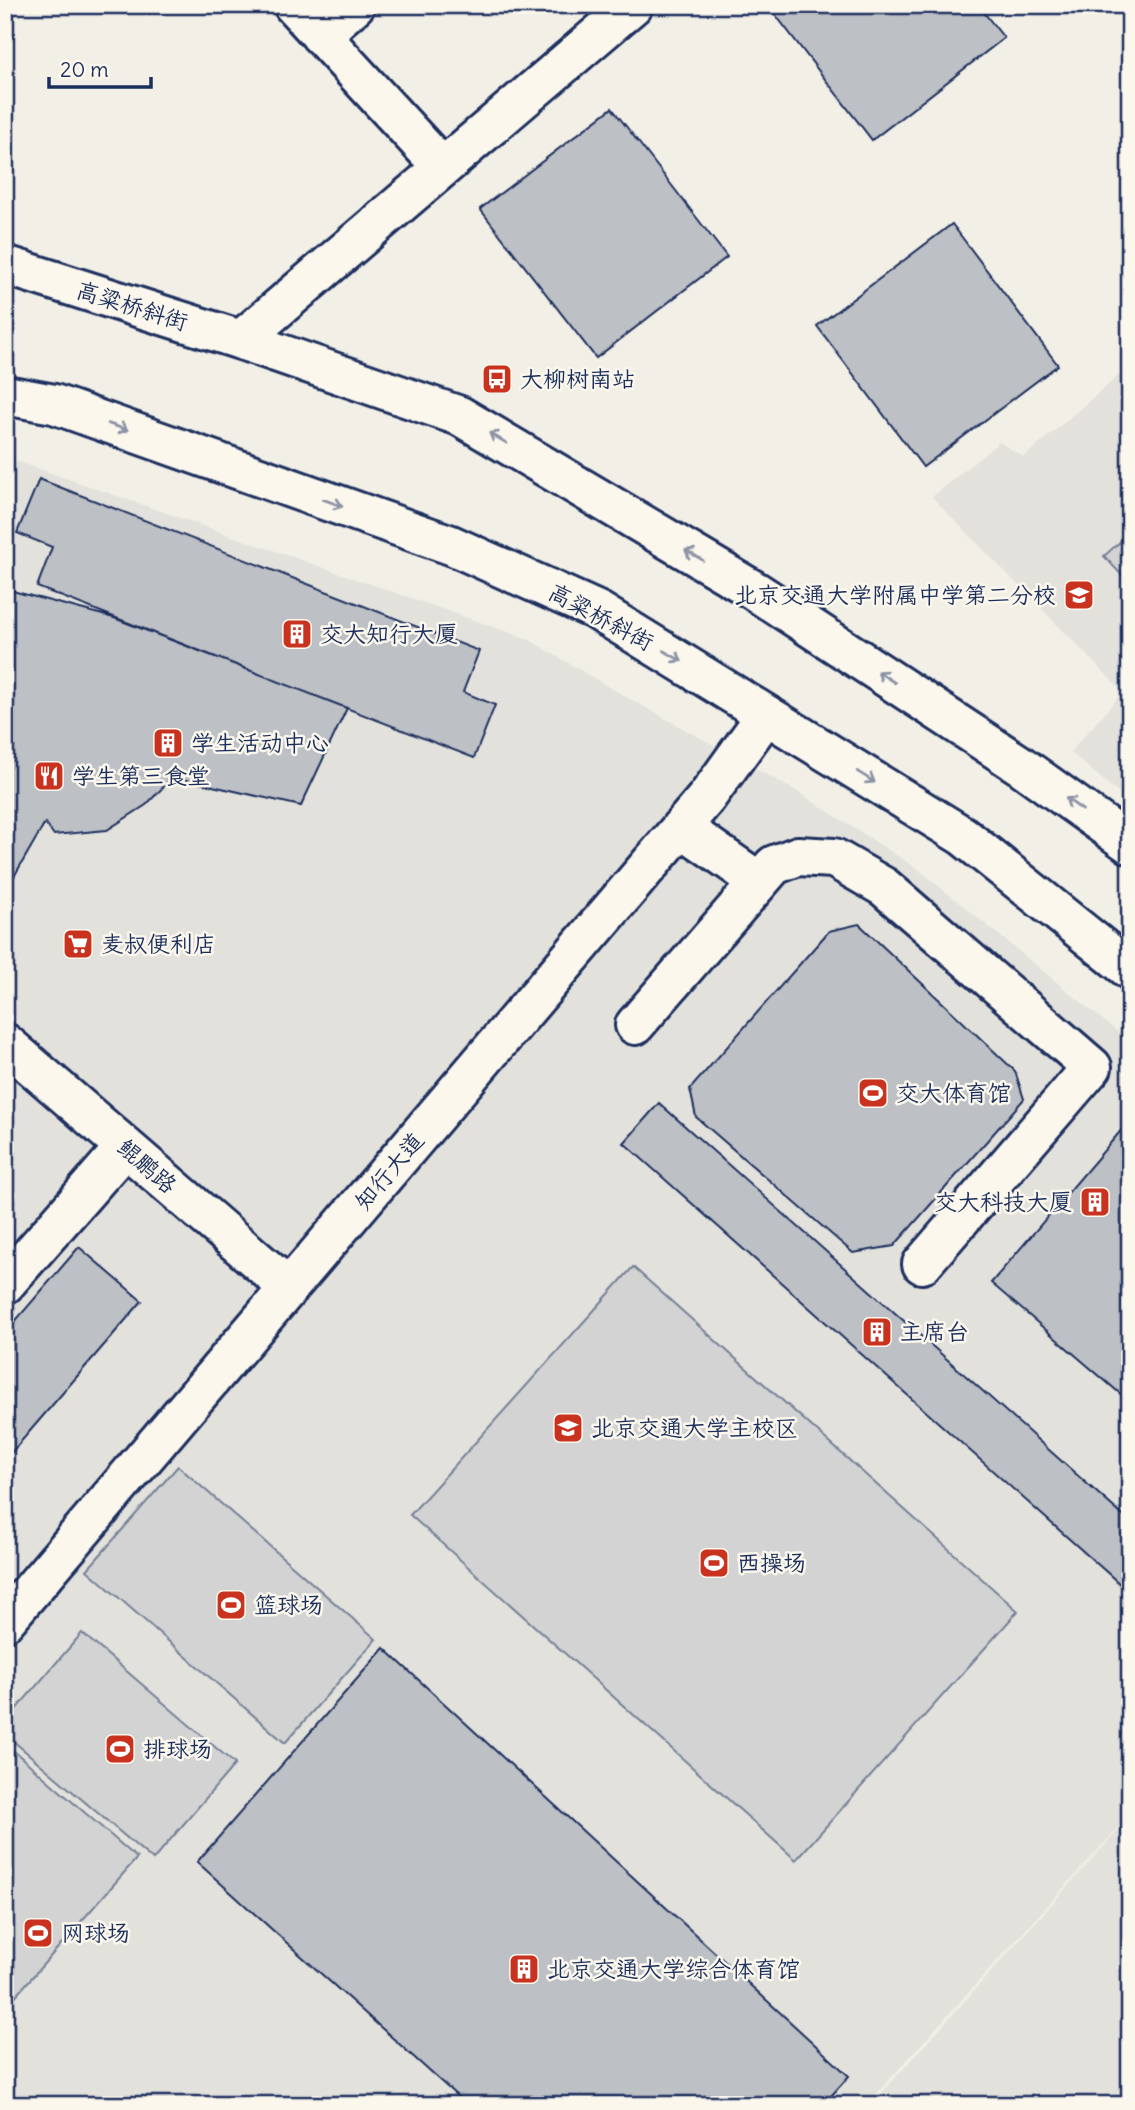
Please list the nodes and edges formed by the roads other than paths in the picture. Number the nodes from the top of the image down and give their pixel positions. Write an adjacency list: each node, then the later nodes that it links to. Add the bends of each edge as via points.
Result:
1 (293, 5): 4 (main road)
2 (355, 5): 4 (main road)
3 (633, 5): 5 (main road)
4 (320, 35): 5 (main road)
5 (442, 167): 9 (main road)
6 (5, 265): 8 (main road, 高粱桥斜街)
7 (5, 281): 8 (main road)
8 (80, 291): 9 (main road, 高粱桥斜街)
9 (241, 340): 15 (main road, 高粱桥斜街, one-way to 9, via 1020,765 755,591 460,416)
10 (5, 382): 12 (main road)
11 (5, 395): 12 (main road, 高粱桥斜街)
12 (54, 404): 13 (main road, 高粱桥斜街, one-way to 13, via 451,545 598,611)
13 (766, 715): 14 (main road, 知行大道); 17 (main road, 高粱桥斜街, one-way to 17, via 963,836)
14 (681, 827): 16 (main road); 23 (main road, 知行大道)
15 (1130, 844)
16 (758, 881): 18 (main road); 21 (main road, via 774,865 798,856 834,858 884,887 1092,1067)
17 (1130, 970)
18 (635, 1025)
19 (5, 1044): 20 (main road, 鲲鹏路)
20 (125, 1147): 22 (main road); 23 (main road, 鲲鹏路)
21 (922, 1264)
22 (5, 1284)
23 (289, 1288): 24 (main road, 知行大道)
24 (7, 1616)

